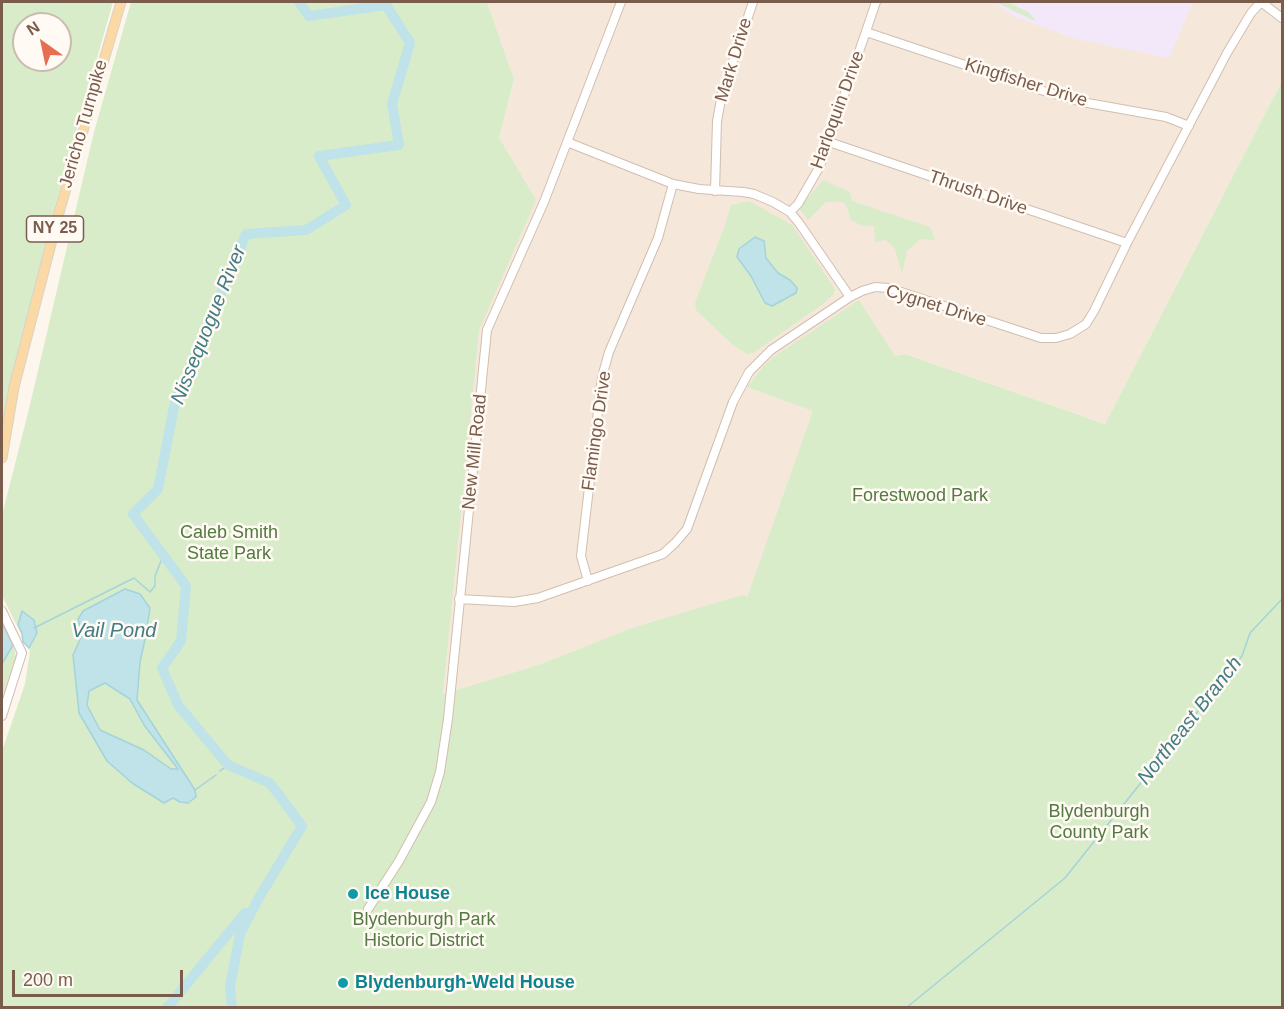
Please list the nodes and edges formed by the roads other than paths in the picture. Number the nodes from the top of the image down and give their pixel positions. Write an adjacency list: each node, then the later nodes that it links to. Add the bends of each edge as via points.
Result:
1 (120, 2): 17 (main road, Jericho Turnpike / NY 25, via 60,209 14,387)
2 (611, 2): 6 (street)
3 (753, 2): 13 (street, Mark Drive, via 722,93)
4 (876, 2): 8 (street, Harloquin Drive)
5 (1261, 2): 7 (street); 9 (street, Cygnet Drive, via 1251,13)
6 (620, 3): 10 (street, New Mill Road)
7 (1282, 18)
8 (866, 32): 9 (street, Kingfisher Drive, via 1037,90 1166,117); 11 (street, Harloquin Drive)
9 (1189, 126): 15 (street, Cygnet Drive)
10 (567, 142): 12 (street); 19 (street, New Mill Road, via 487,330)
11 (829, 142): 14 (street, Harloquin Drive, via 820,166); 15 (street, Thrush Drive)
12 (674, 184): 13 (street); 18 (street, Flamingo Drive, via 658,238 602,377 581,556)
13 (715, 190): 14 (street, via 754,194)
14 (790, 212): 16 (street)
15 (1127, 243): 16 (street, Cygnet Drive, via 1086,324 1056,338 1027,335 889,288 875,287)
16 (850, 297): 18 (street, Cygnet Drive, via 771,350 749,372 733,402 687,528 675,543 663,554)
17 (2, 458)
18 (588, 581): 19 (street, Cygnet Drive, via 514,602)
19 (459, 598): 22 (street, New Mill Road, via 440,772 431,802)
20 (2, 611): 21 (street, via 22,653)
21 (2, 716)
22 (368, 909)

